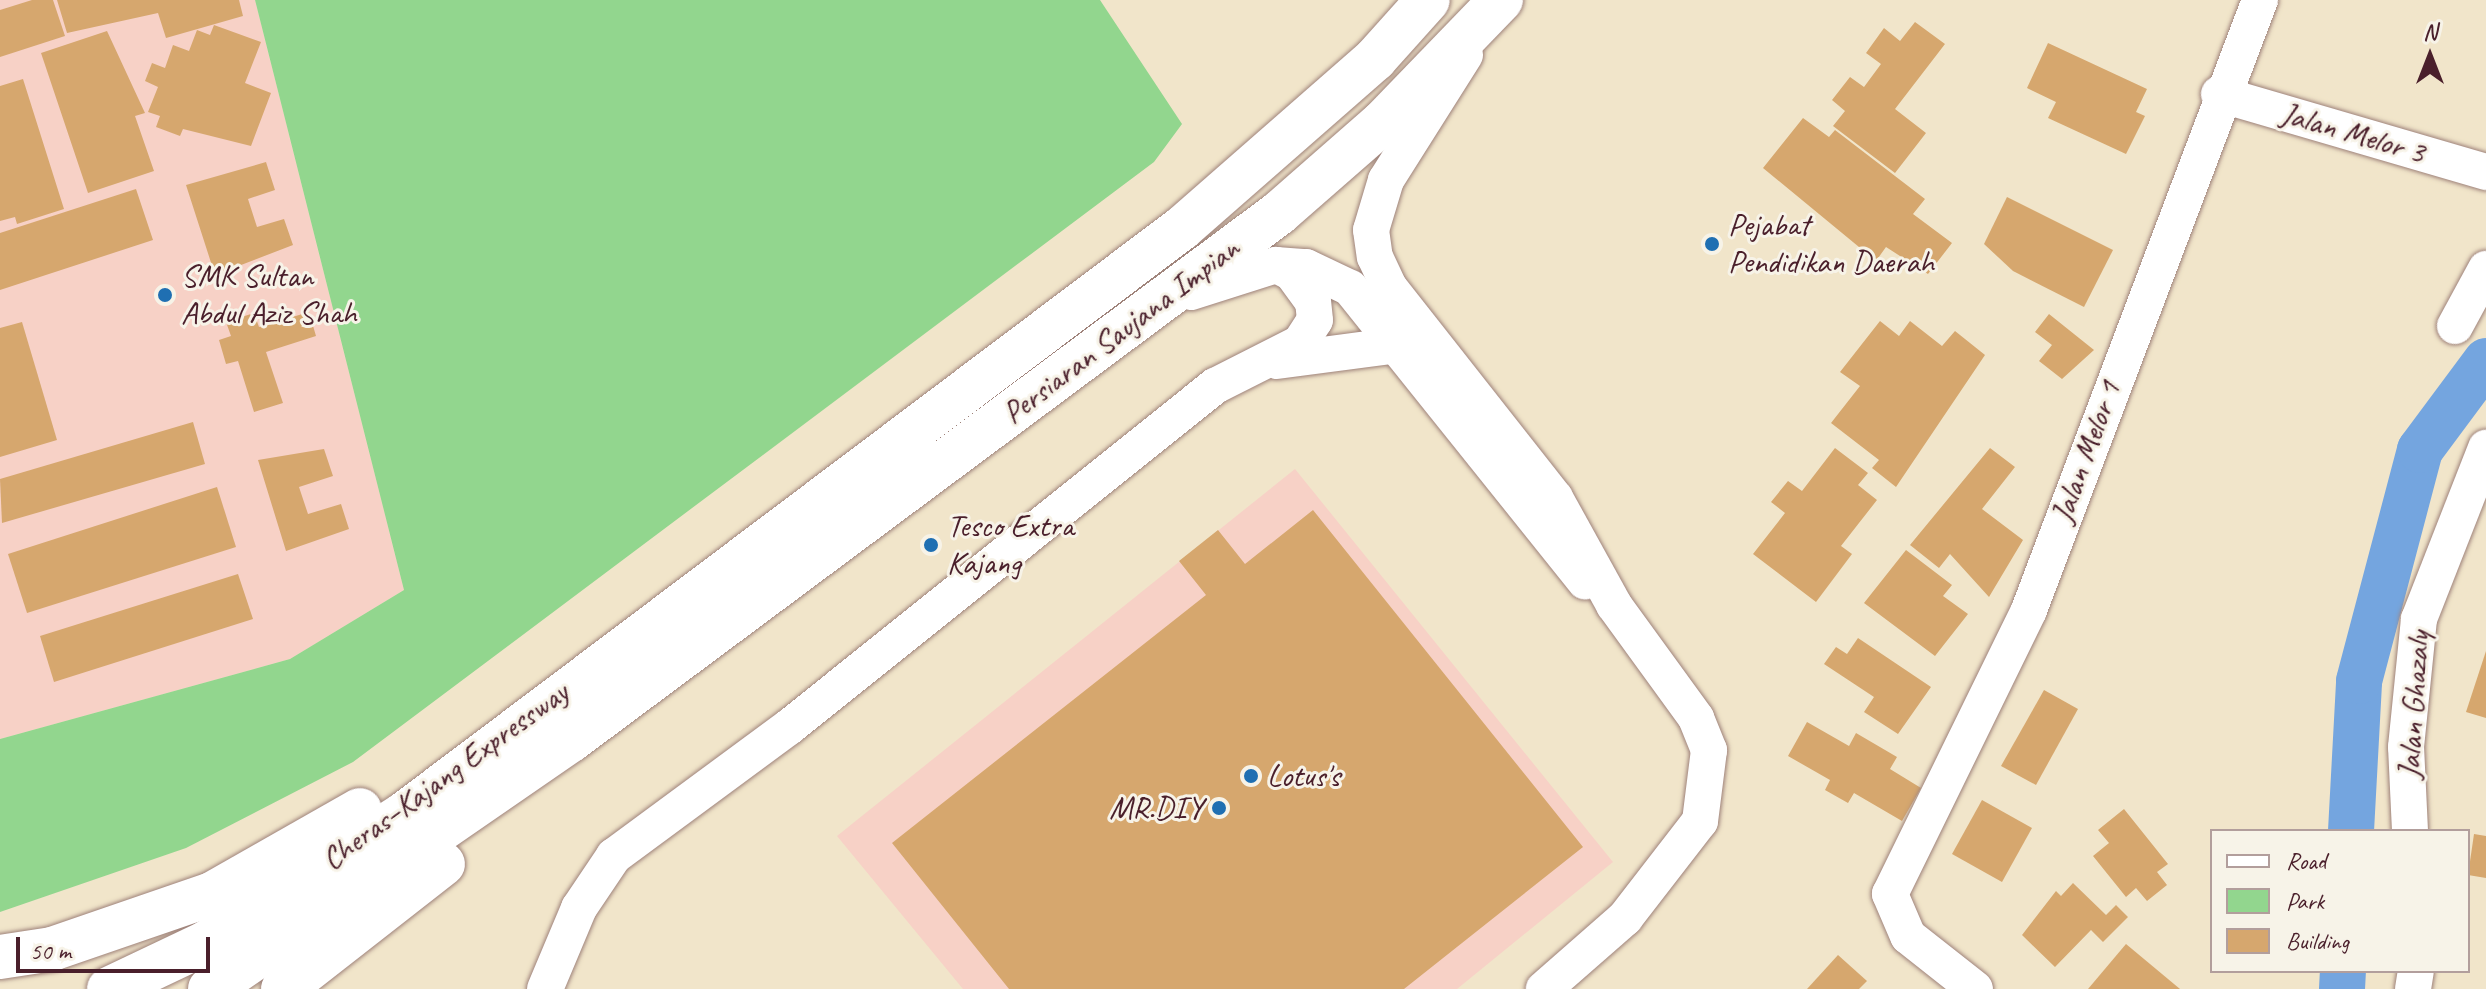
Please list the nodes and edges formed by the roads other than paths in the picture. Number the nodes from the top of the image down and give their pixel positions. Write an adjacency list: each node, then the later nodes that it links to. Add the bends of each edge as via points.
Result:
1 (1428, 0): 13 (highway, Persiaran Saujana Impian, via 1344,88 1182,228)
2 (2260, 0): 4 (street, Jalan Melor 1)
3 (1494, 10): 8 (highway, Persiaran Saujana Impian, via 1279,213); 10 (street, via 1376,203 1375,257)
4 (2219, 94): 5 (street, Jalan Melor 3); 24 (street, Jalan Melor 1, via 2029,610 1890,894 1908,936)
5 (2486, 172)
6 (1276, 265): 8 (street, via 1224,276); 10 (street, via 1331,275); 11 (street, via 1305,286 1315,320 1300,343)
7 (2486, 269): 9 (street)
8 (1143, 316): 14 (highway, Persiaran Saujana Impian)
9 (2455, 326)
10 (1410, 337): 11 (street); 23 (street, via 1555,498 1614,605 1696,718 1709,750 1709,787 1700,821 1625,918)
11 (1274, 361): 22 (street, via 1215,386 789,727 614,856 579,908)
12 (2486, 448): 17 (street, Jalan Ghazaly, via 2419,619 2406,747)
13 (689, 595): 15 (highway, Cheras–Kajang Expressway)
14 (715, 630): 16 (highway, Cheras–Kajang Expressway)
15 (542, 704): 18 (highway, via 212,894 52,949); 19 (highway, Cheras–Kajang Expressway, via 404,814 206,943)
16 (571, 740): 20 (highway, Cheras–Kajang Expressway); 21 (highway, via 470,843)
17 (2410, 829)
18 (0, 957)
19 (109, 989)
20 (210, 989)
21 (283, 989)
22 (545, 989)
23 (1544, 989)
24 (1975, 989)

